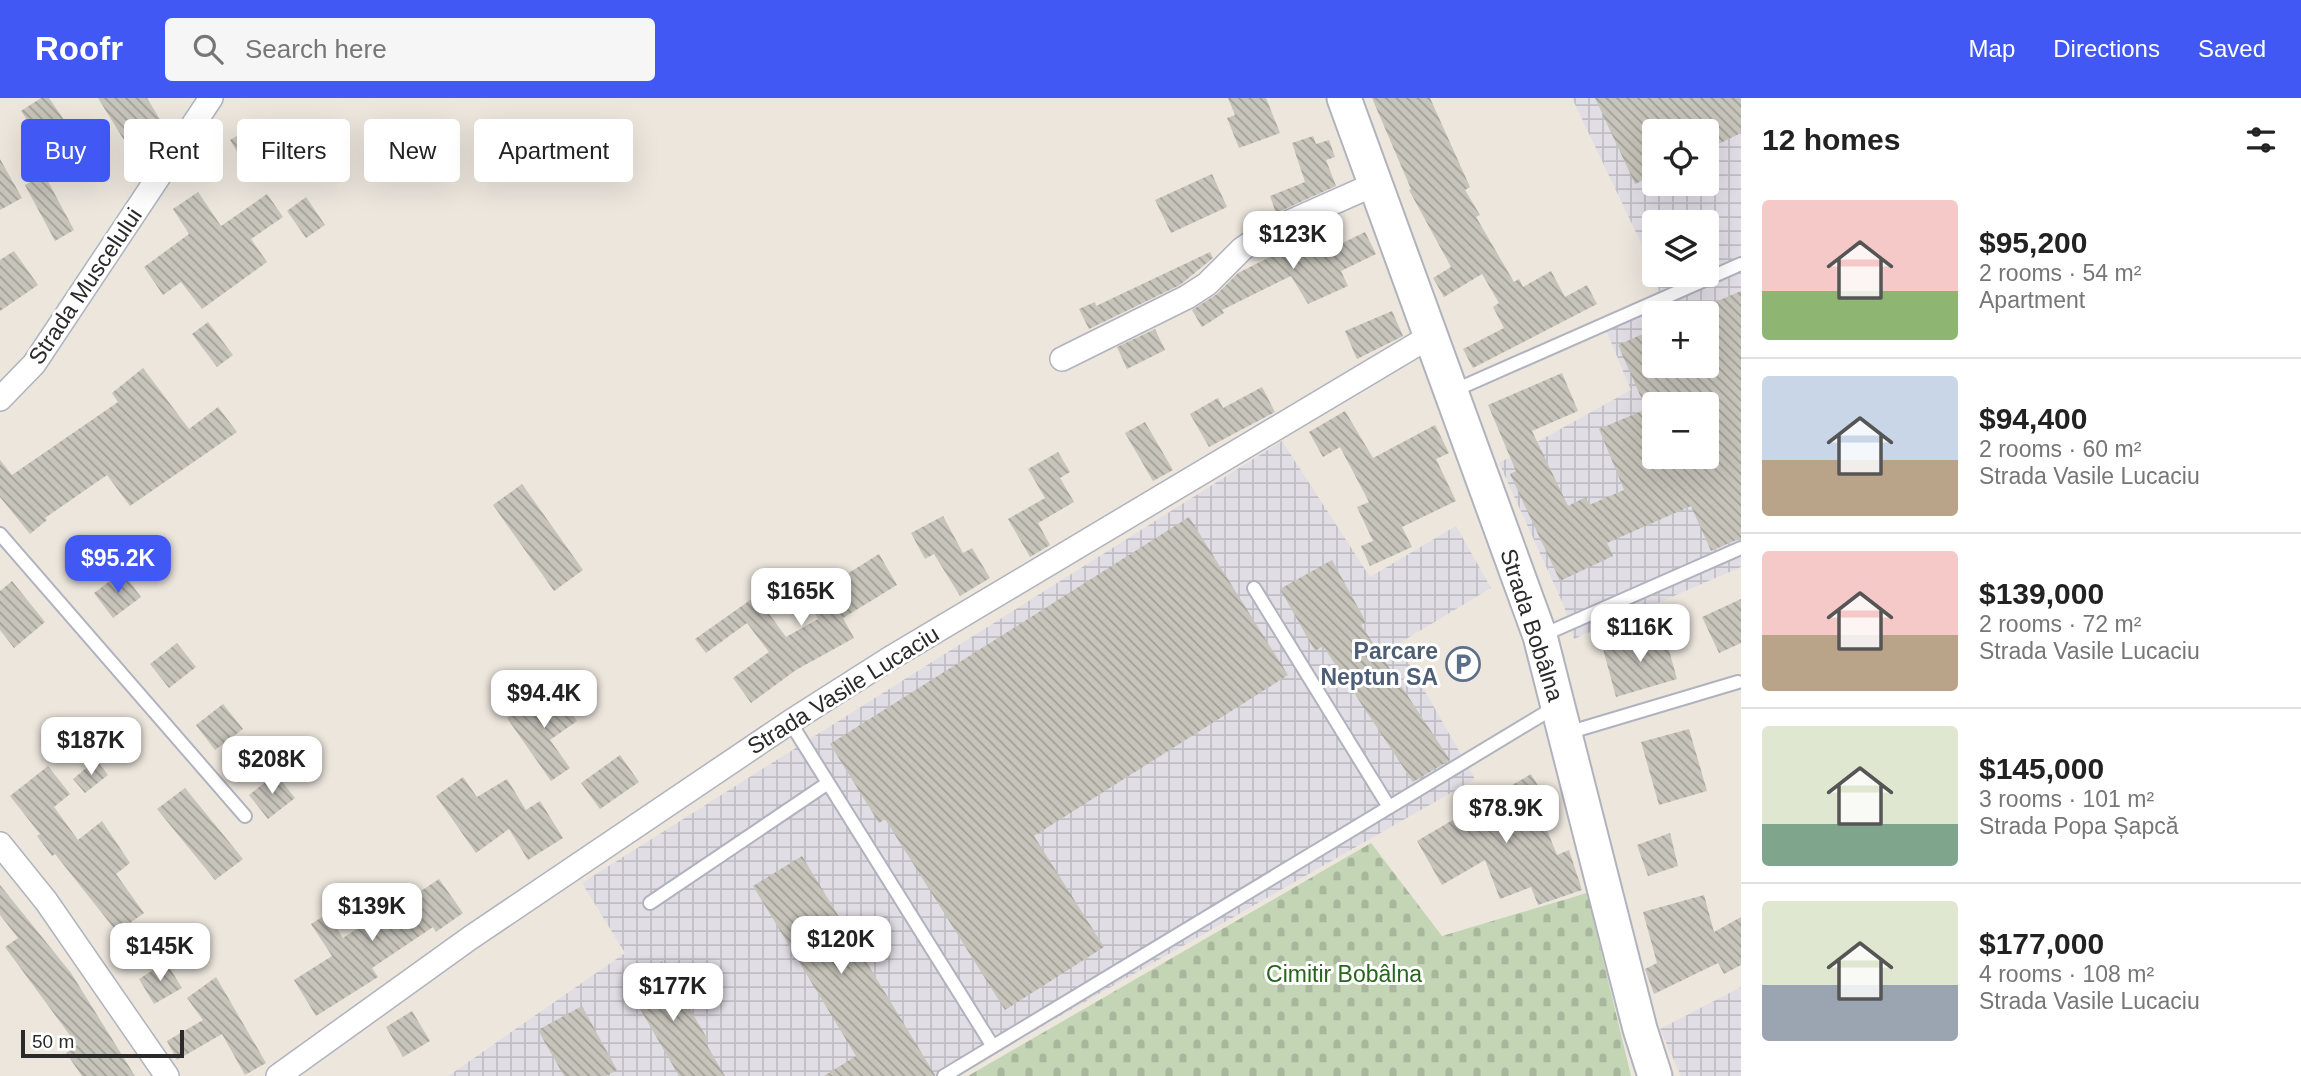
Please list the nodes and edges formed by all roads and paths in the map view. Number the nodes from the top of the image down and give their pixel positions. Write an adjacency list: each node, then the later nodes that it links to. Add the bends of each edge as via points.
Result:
1 (211, 98): 8 (street, Strada Muscelului, via 34,364)
2 (1344, 98): 3 (main road, Strada Bobâlna)
3 (1375, 184): 5 (main road, Strada Bobâlna); 6 (street, via 1267,232 1242,249 1208,284)
4 (1741, 264): 7 (lane)
5 (1429, 337): 7 (main road, Strada Bobâlna); 15 (street, Strada Vasile Lucaciu)
6 (1062, 359)
7 (1449, 392): 12 (main road, Strada Bobâlna)
8 (0, 399)
9 (0, 534): 18 (lane)
10 (1741, 548): 12 (lane)
11 (1254, 588): 17 (lane)
12 (1539, 636): 14 (main road, Strada Bobâlna)
13 (1738, 682): 14 (lane)
14 (1561, 719): 17 (lane); 25 (main road, Strada Bobâlna)
15 (790, 722): 16 (lane); 23 (street, Strada Vasile Lucaciu, via 470,938)
16 (828, 783): 20 (lane); 21 (lane)
17 (1389, 807): 21 (lane)
18 (245, 816)
19 (0, 844): 22 (street, via 46,901)
20 (650, 903)
21 (992, 1045): 24 (lane)
22 (167, 1076)
23 (278, 1076)
24 (944, 1076)
25 (1655, 1076)

